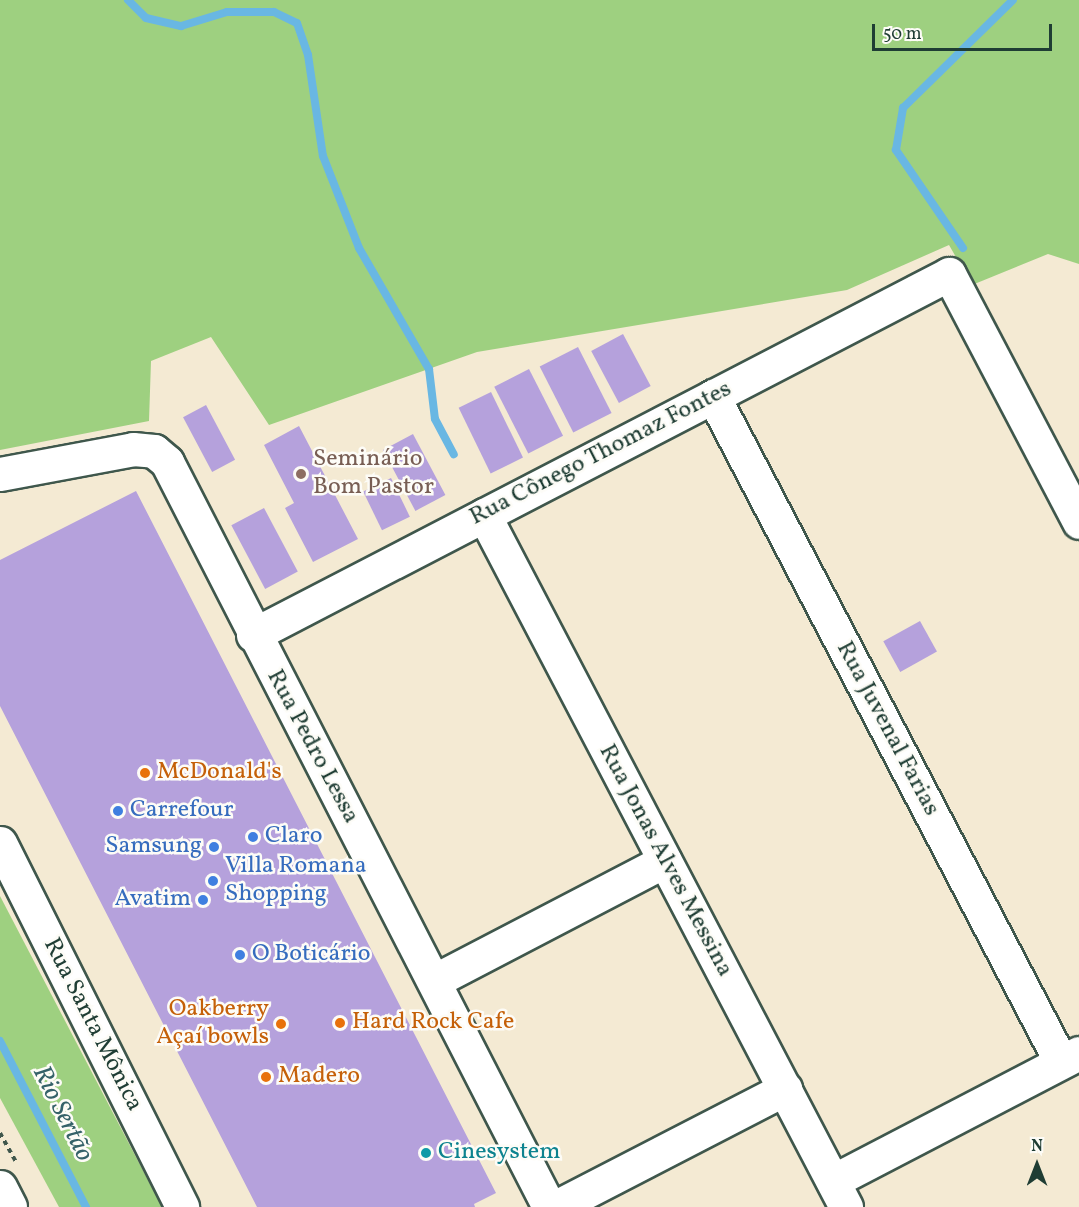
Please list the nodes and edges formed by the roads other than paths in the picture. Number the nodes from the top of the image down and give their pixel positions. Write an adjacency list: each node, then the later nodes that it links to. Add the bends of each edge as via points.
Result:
1 (713, 396): 2 (street, Rua Cônego Thomaz Fontes, via 949,274); 4 (street, Rua Cônego Thomaz Fontes); 10 (street, Rua Juvenal Farias)
2 (1067, 471): 5 (street)
3 (0, 474): 6 (street, Rua Pedro Lessa, via 133,449 154,451 167,462)
4 (484, 514): 6 (street, Rua Cônego Thomaz Fontes); 8 (street, Rua Jonas Alves Messina)
5 (1079, 522)
6 (253, 634): 9 (street, Rua Pedro Lessa)
7 (0, 843): 15 (street, Rua Santa Mônica)
8 (665, 861): 9 (street); 11 (street, Rua Jonas Alves Messina)
9 (434, 981): 16 (street, Rua Pedro Lessa)
10 (1070, 1058): 13 (street)
11 (785, 1089): 13 (street, Rua Jonas Alves Messina); 17 (street)
12 (0, 1188): 14 (street)
13 (840, 1194)
14 (10, 1207)
15 (182, 1207)
16 (549, 1207)
17 (556, 1207)

